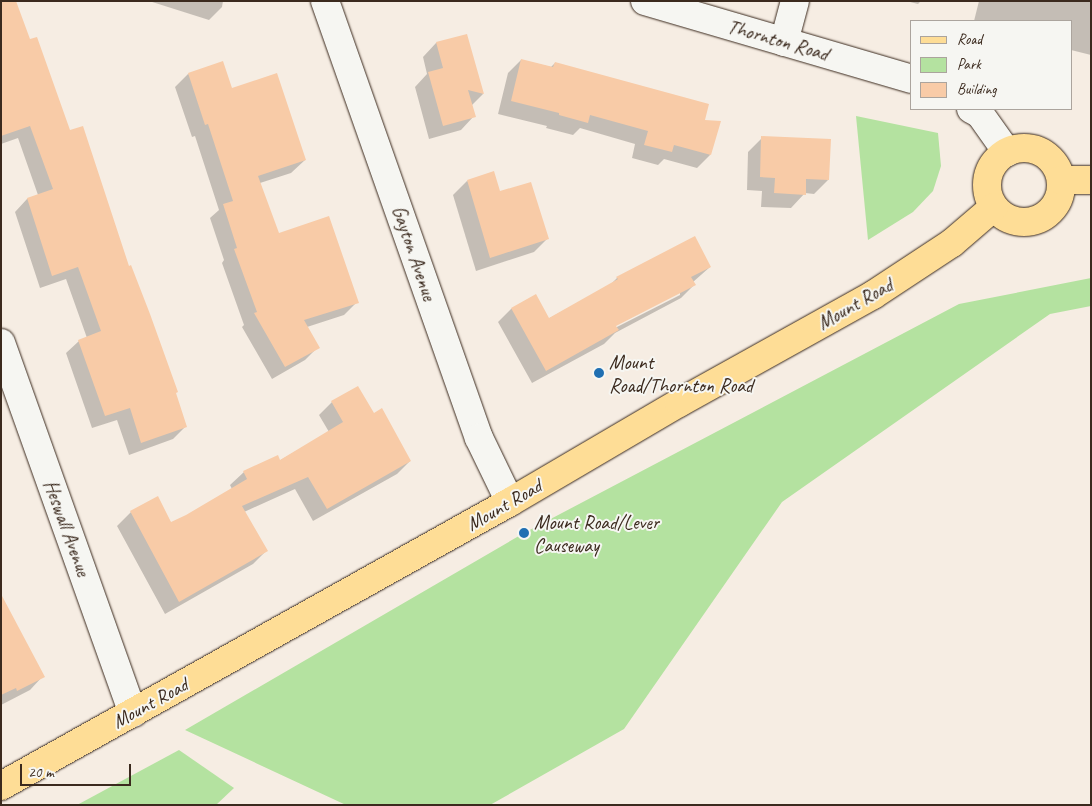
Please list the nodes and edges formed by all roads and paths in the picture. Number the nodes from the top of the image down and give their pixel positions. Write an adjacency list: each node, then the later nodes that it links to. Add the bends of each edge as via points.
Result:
1 (325, 1): 12 (street, Gayton Avenue, via 479,438)
2 (645, 1): 4 (street, Thornton Road)
3 (795, 1): 4 (street)
4 (784, 42): 5 (street, Thornton Road)
5 (910, 79)
6 (973, 110): 7 (street, via 980,114)
7 (1007, 152): 8 (main road, via 1030,148 1043,153 1054,163); 10 (main road, via 990,170 987,182)
8 (1061, 180): 9 (main road); 10 (main road, via 1056,204 1039,219 1016,221)
9 (1091, 180)
10 (994, 206): 12 (main road, Mount Road, via 952,243 873,295 678,403)
11 (1, 342): 13 (street, Heswall Avenue)
12 (510, 502): 13 (main road, Mount Road)
13 (133, 713): 14 (main road, Mount Road)
14 (1, 786)

